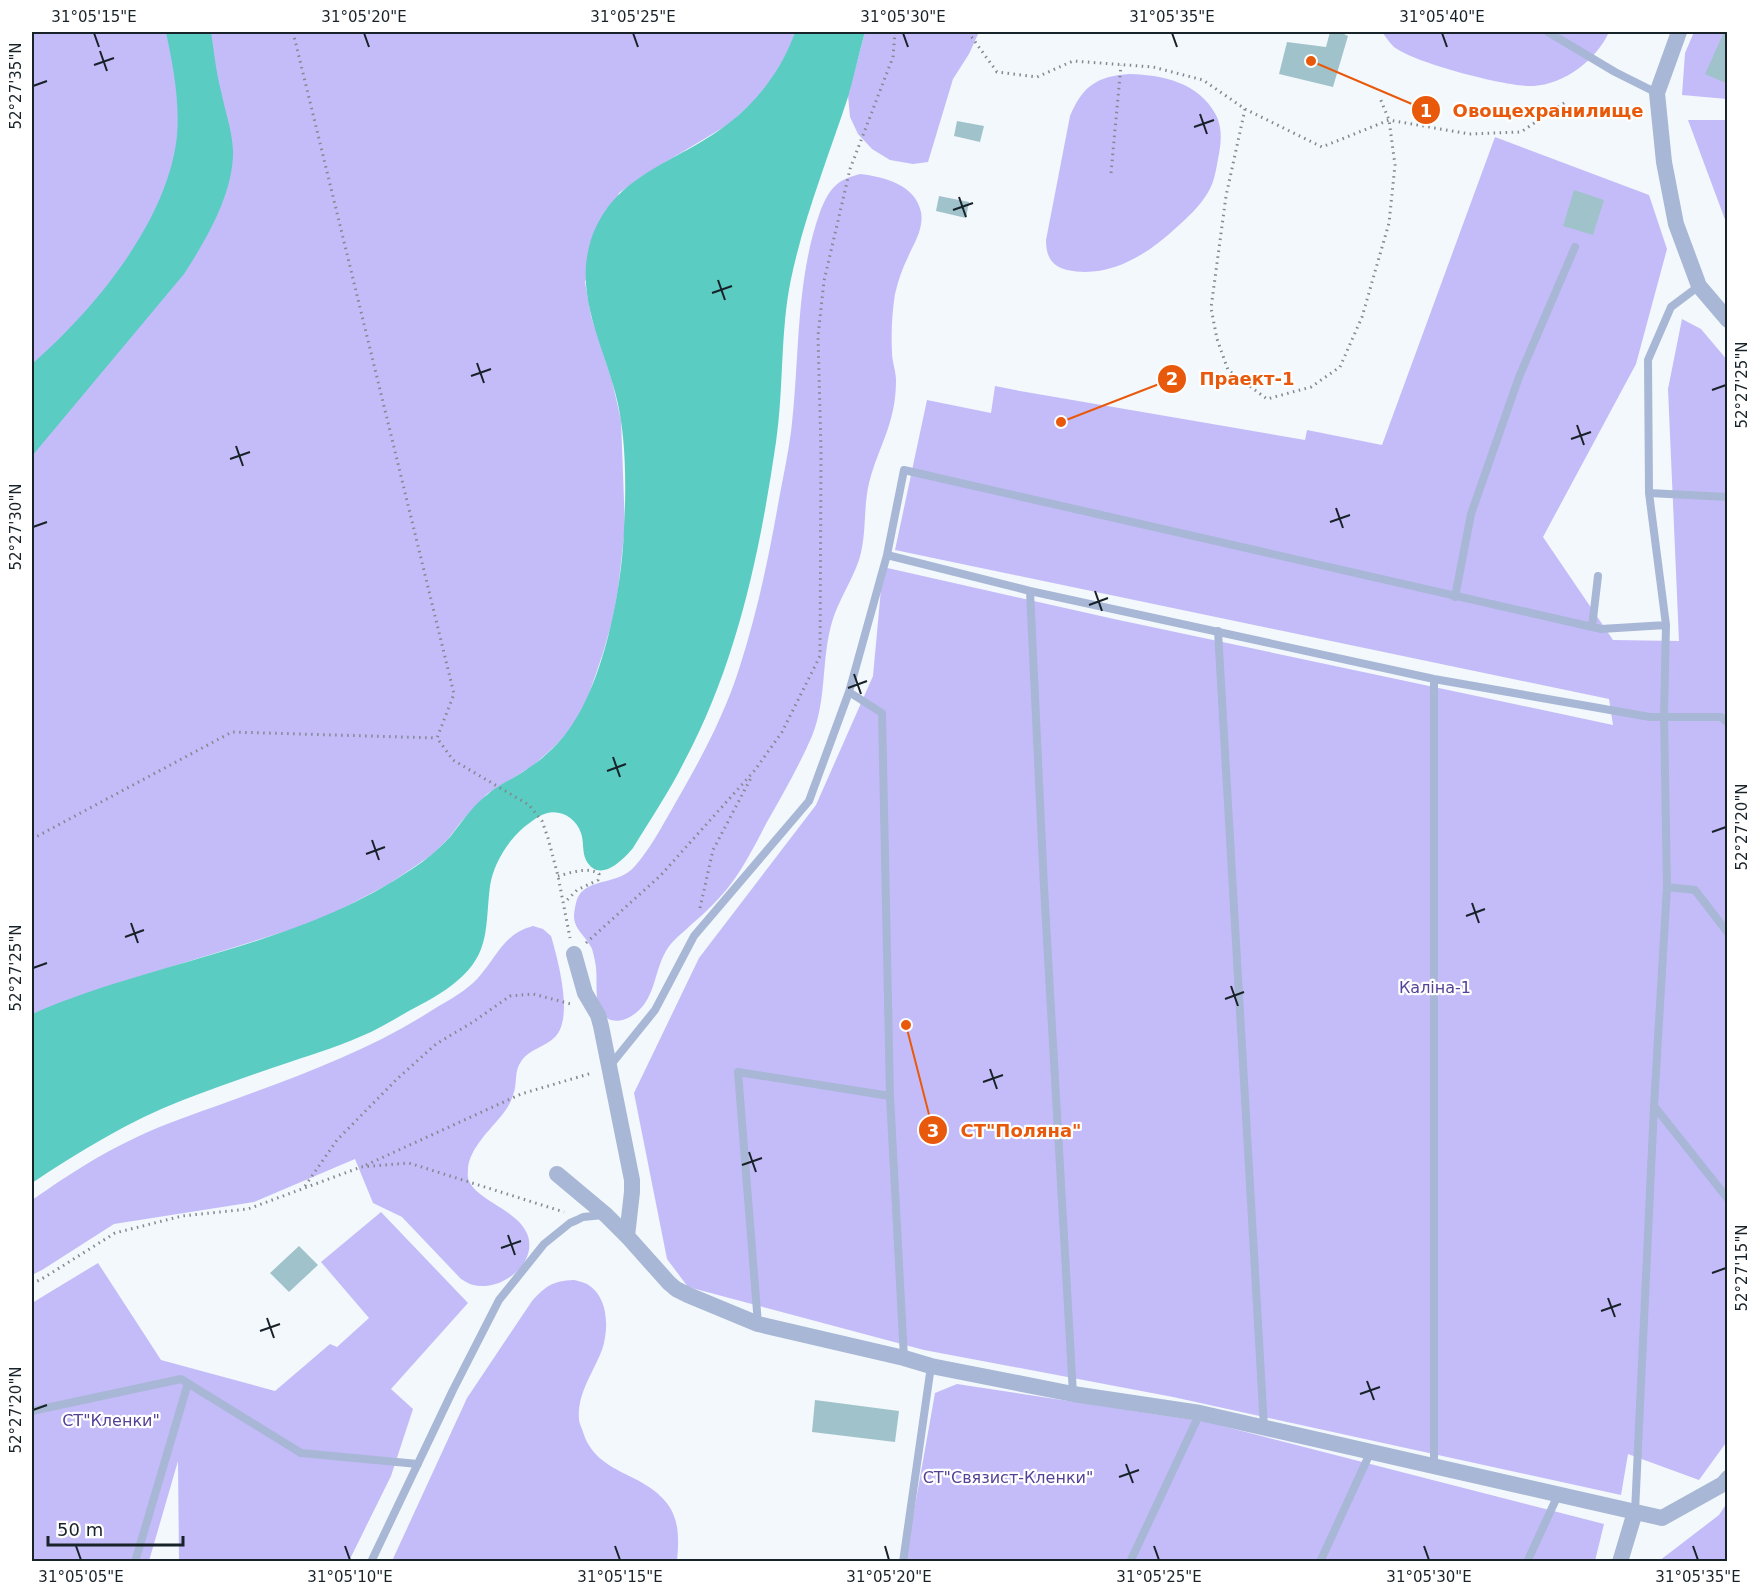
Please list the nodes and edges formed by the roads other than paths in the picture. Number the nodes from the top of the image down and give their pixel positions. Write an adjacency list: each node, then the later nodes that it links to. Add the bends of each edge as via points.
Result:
1 (1548, 32): 3 (lane)
2 (1678, 32): 3 (street)
3 (1657, 93): 5 (street, via 1676,224)
4 (1575, 247): 12 (lane, via 1519,377 1471,514)
5 (1700, 286): 6 (street); 7 (lane, via 1671,307 1648,360)
6 (1728, 320)
7 (1649, 493): 8 (lane); 13 (lane)
8 (1728, 497)
9 (887, 555): 11 (lane); 12 (lane, via 904,470); 17 (lane)
10 (1598, 576): 14 (lane)
11 (1030, 591): 15 (lane); 34 (lane)
12 (1455, 597): 14 (lane)
13 (1666, 625): 14 (lane); 18 (lane)
14 (1592, 627)
15 (1218, 631): 16 (lane); 37 (lane)
16 (1434, 679): 18 (lane, via 1650,717); 40 (lane)
17 (849, 692): 23 (lane, via 809,801 694,936 655,1010); 24 (lane, via 882,713)
18 (1664, 716): 19 (lane, via 1721,717); 20 (lane)
19 (1728, 723)
20 (1667, 887): 21 (lane, via 1695,890); 25 (lane)
21 (1728, 933)
22 (574, 954): 23 (street, via 585,993 598,1016)
23 (609, 1068): 29 (street, via 632,1180)
24 (890, 1096): 30 (lane, via 738,1072); 31 (lane)
25 (1654, 1106): 27 (lane); 43 (lane)
26 (557, 1174): 28 (street)
27 (1728, 1199)
28 (606, 1215): 29 (street); 39 (lane, via 583,1217 570,1223 544,1244 499,1300)
29 (627, 1236): 30 (street, via 676,1289)
30 (758, 1324): 31 (street)
31 (904, 1358): 32 (street)
32 (931, 1366): 34 (street); 46 (lane)
33 (188, 1383): 35 (lane, via 181,1379); 39 (lane, via 301,1453); 44 (lane)
34 (1073, 1394): 36 (street)
35 (32, 1411)
36 (1200, 1413): 37 (street); 47 (lane)
37 (1264, 1426): 38 (street)
38 (1371, 1451): 40 (street); 48 (lane)
39 (418, 1464): 45 (lane)
40 (1434, 1466): 42 (street)
41 (1728, 1478): 43 (street, via 1662,1518)
42 (1558, 1495): 43 (street); 49 (lane)
43 (1635, 1512): 50 (street)
44 (135, 1562)
45 (371, 1562)
46 (903, 1562)
47 (1130, 1562)
48 (1320, 1562)
49 (1527, 1562)
50 (1620, 1562)

